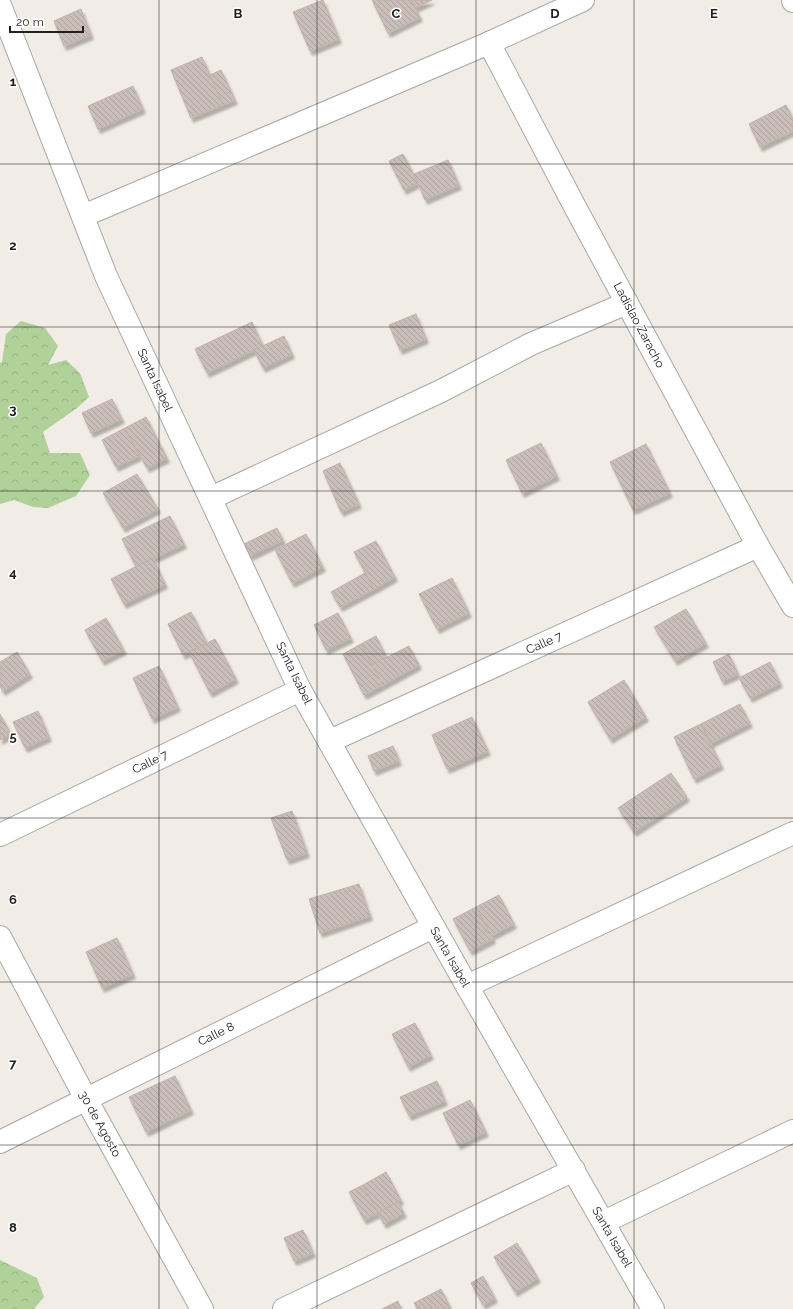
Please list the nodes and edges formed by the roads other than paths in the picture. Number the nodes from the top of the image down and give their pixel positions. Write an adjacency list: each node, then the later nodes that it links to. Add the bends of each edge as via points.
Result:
1 (583, 0): 3 (street)
2 (0, 5): 4 (street, Santa Isabel)
3 (489, 43): 4 (street); 5 (street, Ladislao Zaracho)
4 (83, 216): 6 (street, Santa Isabel, via 106,276)
5 (627, 303): 6 (street, via 531,344 441,391); 7 (street, Ladislao Zaracho)
6 (211, 498): 9 (street, Santa Isabel)
7 (758, 546): 8 (street, Ladislao Zaracho); 10 (street, Calle 7)
8 (793, 606)
9 (300, 690): 10 (street, Santa Isabel); 12 (street, Calle 7)
10 (330, 741): 13 (street, Santa Isabel)
11 (793, 833): 15 (street)
12 (0, 835)
13 (433, 927): 15 (street, Santa Isabel); 16 (street, Calle 8)
14 (0, 937): 16 (street, 30 de Agosto)
15 (467, 986): 19 (street, Santa Isabel)
16 (86, 1099): 18 (street, Calle 8); 21 (street, 30 de Agosto)
17 (793, 1131): 20 (street)
18 (0, 1142)
19 (574, 1170): 20 (street, Santa Isabel); 22 (street)
20 (604, 1222): 23 (street, Santa Isabel)
21 (202, 1309)
22 (284, 1309)
23 (653, 1309)

